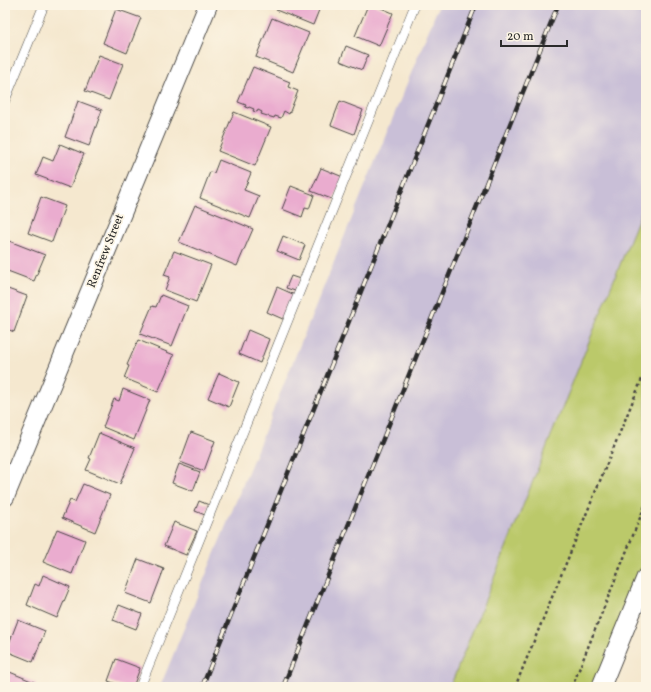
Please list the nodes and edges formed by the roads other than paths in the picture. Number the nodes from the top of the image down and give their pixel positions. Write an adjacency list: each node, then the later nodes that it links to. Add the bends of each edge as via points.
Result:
1 (44, 5): 4 (lane)
2 (208, 5): 5 (street, Renfrew Street)
3 (415, 5): 7 (lane)
4 (5, 100)
5 (5, 497)
6 (646, 577): 8 (street)
7 (140, 687)
8 (601, 687)

